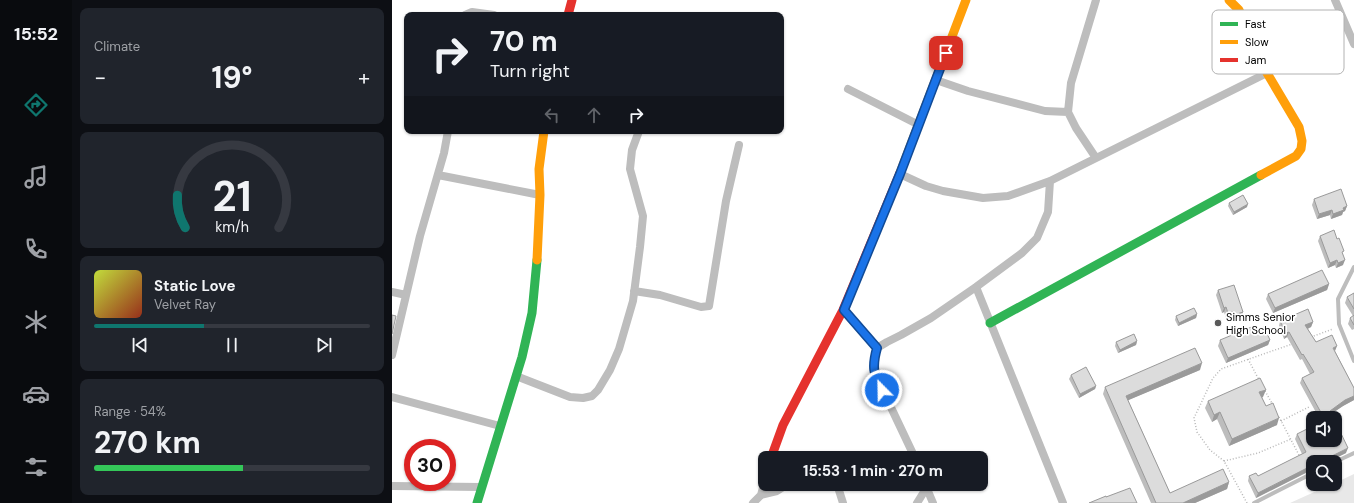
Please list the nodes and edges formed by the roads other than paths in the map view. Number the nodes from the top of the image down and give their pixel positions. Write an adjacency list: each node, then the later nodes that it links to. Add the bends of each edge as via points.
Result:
1 (572, 0): 8 (street)
2 (966, 0): 13 (street)
3 (1096, 0): 15 (street, via 1071,83)
4 (1229, 0): 6 (street)
5 (1336, 0): 7 (street)
6 (1239, 10)
7 (1340, 10)
8 (569, 12)
9 (1344, 20): 10 (street)
10 (1354, 44)
11 (1265, 74): 21 (street)
12 (1268, 74): 32 (street, via 1299,127 1302,141 1301,149 1296,156)
13 (936, 80): 15 (street, via 1045,111); 16 (street)
14 (848, 88): 16 (street)
15 (1068, 112): 21 (street)
16 (919, 125): 22 (street)
17 (447, 134): 23 (street)
18 (544, 134): 25 (street, via 539,168)
19 (638, 134): 28 (street, via 632,150 630,169 643,216)
20 (739, 146): 28 (street, via 726,201 710,306 701,307 660,295)
21 (1096, 158): 24 (street)
22 (900, 174): 24 (street, via 943,192 983,198 1008,196); 31 (street)
23 (438, 176): 25 (street); 30 (street)
24 (1050, 181): 27 (street, via 1048,212 1037,238 1022,253)
25 (540, 195): 36 (street, via 532,313)
26 (1354, 267): 35 (lane, via 1338,299 1339,324)
27 (976, 287): 32 (street); 33 (street, via 931,318)
28 (634, 291): 36 (street, via 621,342 610,370 592,396 570,397)
29 (392, 292): 30 (street)
30 (406, 295): 34 (street)
31 (844, 310): 33 (street); 39 (street, via 784,424)
32 (990, 323): 57 (street)
33 (877, 348): 40 (street, via 874,369 877,381)
34 (392, 355)
35 (1354, 361)
36 (516, 376): 38 (street)
37 (392, 398): 38 (street)
38 (500, 426): 45 (street)
39 (774, 451)
40 (912, 451)
41 (1354, 453): 42 (lane)
42 (1342, 459)
43 (1306, 477): 58 (lane)
44 (392, 486): 45 (street)
45 (481, 487): 52 (street)
46 (762, 491): 51 (street)
47 (777, 491): 51 (street)
48 (840, 491): 54 (street)
49 (923, 491): 55 (street)
50 (928, 491): 56 (street)
51 (761, 495): 53 (street)
52 (477, 503)
53 (753, 503)
54 (844, 503)
55 (917, 503)
56 (933, 503)
57 (1063, 503)
58 (1254, 503)

